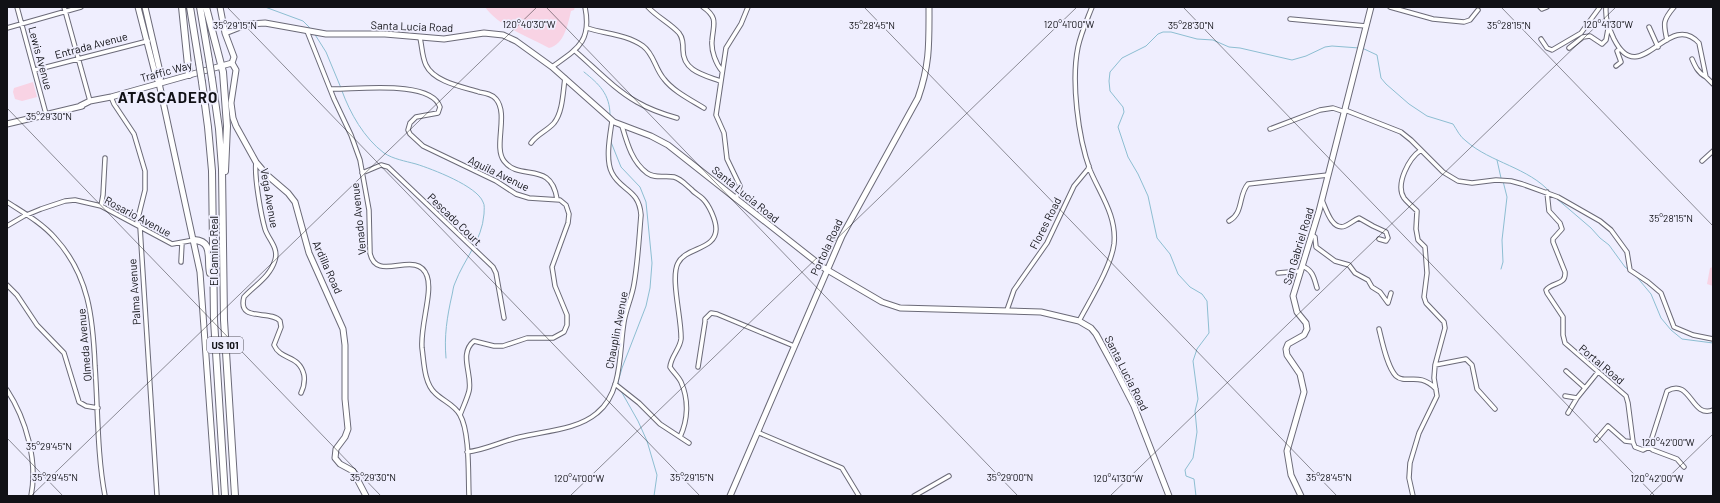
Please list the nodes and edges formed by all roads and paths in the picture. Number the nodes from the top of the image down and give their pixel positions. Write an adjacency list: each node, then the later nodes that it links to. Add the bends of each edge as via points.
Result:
1 (18, 7): 26 (street, Lewis Avenue)
2 (81, 7): 23 (street)
3 (138, 7): 36 (street, El Camino Real)
4 (146, 7): 36 (street, El Camino Real)
5 (182, 7): 50 (highway)
6 (190, 7): 97 (highway, El Camino Real / US 101, bridge, via 212,171)
7 (200, 7): 79 (highway, El Camino Real / US 101, bridge, via 219,129)
8 (206, 7): 45 (highway)
9 (220, 7): 33 (street, Ardilla Road)
10 (585, 7): 30 (street)
11 (648, 7): 53 (street, via 680,33 684,57 690,67 698,73)
12 (703, 7): 49 (street, via 714,19 712,49)
13 (748, 7): 49 (street, via 727,46)
14 (928, 7): 95 (street, Portola Road, via 929,54 918,98 849,221)
15 (1092, 7): 75 (street, via 1081,36 1075,82 1079,127)
16 (1371, 7): 27 (street, San Gabriel Road)
17 (1390, 7): 24 (street, via 1433,19 1464,22 1470,20)
18 (1540, 7): 19 (street)
19 (1547, 7)
20 (1600, 7): 35 (street, via 1581,33 1552,50 1547,48)
21 (1606, 7): 31 (street)
22 (1674, 7): 37 (street, via 1664,25)
23 (65, 9): 26 (street); 42 (street)
24 (1478, 10)
25 (1290, 19): 27 (street)
26 (22, 24): 29 (street); 48 (street, Lewis Avenue)
27 (1366, 26): 62 (street, San Gabriel Road)
28 (1649, 27): 38 (street)
29 (7, 28)
30 (587, 28): 41 (street, via 582,42); 61 (street, via 641,44 651,55 666,83)
31 (1608, 28): 39 (street, via 1606,40 1602,44 1590,36); 40 (street)
32 (307, 31): 33 (street, Santa Lucia Road, via 278,24 259,23 242,26); 34 (street, Santa Lucia Road, via 326,34 392,34); 56 (street, Venado Avenue)
33 (226, 33): 44 (street, Ardilla Road, via 234,57)
34 (420, 38): 47 (street, Santa Lucia Road, via 444,39 484,33 503,35 516,41); 80 (street, via 426,65 439,77 452,84 496,98 502,129 502,158 518,170 544,176 554,187)
35 (1541, 39)
36 (150, 40): 42 (street, Entrada Avenue); 54 (street, El Camino Real)
37 (1667, 40): 38 (street); 51 (street, via 1682,34 1696,40 1700,46)
38 (1658, 47): 40 (street, via 1639,56 1631,56)
39 (1570, 48)
40 (1620, 49): 46 (street, via 1617,51 1621,62)
41 (575, 51): 47 (street); 64 (street, via 629,97 647,108)
42 (78, 58): 48 (street, Entrada Avenue); 59 (street)
43 (1692, 59): 51 (street, via 1701,75)
44 (232, 63): 45 (street, Traffic Way); 73 (street, Ardilla Road, via 236,70 233,118)
45 (222, 66): 50 (street, Traffic Way); 79 (highway, via 227,154)
46 (1616, 66)
47 (552, 67): 52 (street, Santa Lucia Road)
48 (34, 70): 63 (street, Lewis Avenue)
49 (722, 71): 53 (street)
50 (189, 75): 54 (street, Traffic Way)
51 (1706, 76): 55 (street)
52 (564, 78): 65 (street, Santa Lucia Road); 69 (street, via 559,113 554,122)
53 (720, 81): 81 (street, via 716,115 724,133 727,160 740,186)
54 (159, 83): 57 (street, Traffic Way); 91 (street, El Camino Real)
55 (1713, 84)
56 (330, 89): 76 (street, Venado Avenue, via 351,135); 80 (street, Aguila Avenue, via 400,87 422,92 435,99 440,107 438,113 416,117 410,123 409,132 419,143 496,181 516,194 529,198)
57 (112, 97): 58 (street, Traffic Way); 88 (street, Palma Avenue, via 134,134 145,171 145,190 137,222)
58 (106, 98): 59 (street, Traffic Way); 60 (street, Traffic Way)
59 (90, 101): 60 (street, Traffic Way)
60 (80, 106): 63 (street, Traffic Way)
61 (704, 108)
62 (1345, 111): 68 (street, via 1333,108 1320,110); 70 (street, via 1396,130); 77 (street, San Gabriel Road)
63 (46, 114): 66 (street, Traffic Way)
64 (677, 118)
65 (612, 121): 67 (street, Santa Lucia Road); 111 (street, Chauplin Avenue, via 610,168 615,177 636,197 641,215 634,285 624,322)
66 (7, 124)
67 (622, 126): 81 (street, Santa Lucia Road, via 668,145); 124 (street, via 629,148 648,174 673,176 682,181 705,201 716,227 715,235 708,244 687,253 676,267 681,338 670,366 681,382 686,396 687,407)
68 (1270, 129)
69 (531, 143)
70 (1421, 150): 78 (street, via 1443,172 1458,181 1511,181); 107 (street, via 1408,167 1402,186 1404,197 1417,211 1418,240 1425,247 1426,304 1444,322 1445,328)
71 (1713, 151): 74 (street)
72 (105, 158): 84 (street)
73 (256, 162): 115 (street, Vega Avenue, via 255,178 264,227 276,256 267,274 244,297 244,305 252,314 272,315 280,321 281,327 274,345 278,351 301,366 305,381); 138 (street, Ardilla Road, via 295,202 309,253 341,324 345,339 348,429 336,450 335,458 353,471)
74 (1702, 162)
75 (1089, 165): 101 (street, Flores Road, via 1074,186 1047,243 1014,290); 103 (street, via 1106,201 1114,239 1108,263)
76 (362, 173): 102 (street, Pescado Court, via 381,165 388,167 493,267); 122 (street, Venado Avenue, via 369,210 373,262 379,266 390,267 412,264 421,267 426,273 428,295 422,338 427,381 435,393 454,407)
77 (1328, 176): 82 (street, San Gabriel Road); 86 (street, via 1248,184 1239,211 1234,219)
78 (1547, 192): 105 (street, via 1600,221 1611,230 1627,252 1630,270 1660,293 1674,327 1686,333); 110 (street, Portal Road, via 1549,211 1562,226 1553,242 1565,277 1560,283 1549,286 1546,290 1563,317 1565,343)
79 (223, 193): 137 (highway, El Camino Real / US 101, via 224,320)
80 (557, 199): 122 (street, via 566,205 569,214 552,267 555,286 567,315 566,329 561,335 553,338 527,338 503,346 474,341 470,344 466,358 469,392)
81 (736, 199): 95 (street, Santa Lucia Road)
82 (1322, 200): 89 (street, San Gabriel Road); 90 (street, via 1334,225 1346,226 1359,218 1386,232 1386,241)
83 (7, 202): 85 (street, Olmeda Avenue)
84 (101, 206): 85 (street, Rosario Avenue, via 84,201 65,201); 88 (street, Rosario Avenue)
85 (27, 214): 87 (street, Rosario Avenue); 118 (street, Olmeda Avenue, via 47,230 64,250 77,270 87,294 93,329)
86 (1229, 221)
87 (7, 226)
88 (140, 227): 92 (street, Rosario Avenue, via 169,243); 134 (street, Palma Avenue)
89 (1312, 235): 94 (street, San Gabriel Road); 100 (street, via 1315,237 1316,247 1335,261 1349,265 1355,273 1368,280 1388,303)
90 (1379, 239)
91 (194, 240): 92 (street, Rosario Avenue); 97 (highway, via 203,242 208,247 209,271); 135 (street, El Camino Real, via 201,280)
92 (182, 243): 93 (street)
93 (181, 262)
94 (1302, 268): 96 (street); 99 (street, via 1309,268); 144 (street, San Gabriel Road, via 1293,296 1297,312 1306,323 1307,329 1304,335 1288,344 1286,349 1287,355 1300,374 1304,392 1287,451 1291,475)
95 (826, 269): 101 (street, Santa Lucia Road, via 882,302 896,307); 106 (street, Portola Road)
96 (1278, 273)
97 (213, 281): 136 (highway, El Camino Real / US 101)
98 (7, 285): 118 (street, via 37,325 64,353 79,402)
99 (1317, 288)
100 (1391, 294)
101 (1008, 310): 103 (street, Santa Lucia Road, via 1041,312)
102 (504, 318)
103 (1079, 321): 143 (street, Santa Lucia Road, via 1096,334 1134,406)
104 (1379, 329): 114 (street, via 1391,368 1397,376 1405,380 1417,378 1428,382)
105 (1713, 339)
106 (794, 346): 108 (street, via 711,313 704,322); 123 (street, Portola Road)
107 (1435, 365): 114 (street); 119 (street, via 1466,359 1472,365 1477,389)
108 (698, 367)
109 (1566, 371): 112 (street)
110 (1598, 372): 112 (street); 126 (street, Portal Road, via 1626,396)
111 (615, 384): 124 (street, via 640,403 660,424); 129 (street, Chauplin Avenue, via 604,407 594,416 562,428)
112 (1586, 388): 117 (street)
113 (7, 390): 132 (street, via 22,419 30,444)
114 (1436, 390): 145 (street, via 1437,396 1413,450 1409,478)
115 (301, 393)
116 (1565, 396): 117 (street)
117 (1577, 398): 121 (street)
118 (98, 408): 133 (street, Olmeda Avenue)
119 (1495, 409)
120 (1713, 410): 128 (street, via 1701,410 1686,392 1680,388 1673,388 1667,392)
121 (1568, 412)
122 (460, 415): 129 (street)
123 (757, 432): 140 (street, Portola Road); 141 (street, via 842,468)
124 (680, 437): 127 (street)
125 (1596, 440): 126 (street, via 1608,426 1625,441)
126 (1633, 442): 128 (street, via 1640,450)
127 (689, 444)
128 (1649, 447): 130 (street, via 1677,459)
129 (467, 452): 139 (street)
130 (1684, 467)
131 (949, 476): 142 (street)
132 (30, 496)
133 (105, 496)
134 (157, 496)
135 (216, 496)
136 (225, 496)
137 (235, 496)
138 (366, 496)
139 (469, 496)
140 (730, 496)
141 (859, 496)
142 (914, 496)
143 (1169, 496)
144 (1301, 496)
145 (1413, 496)

